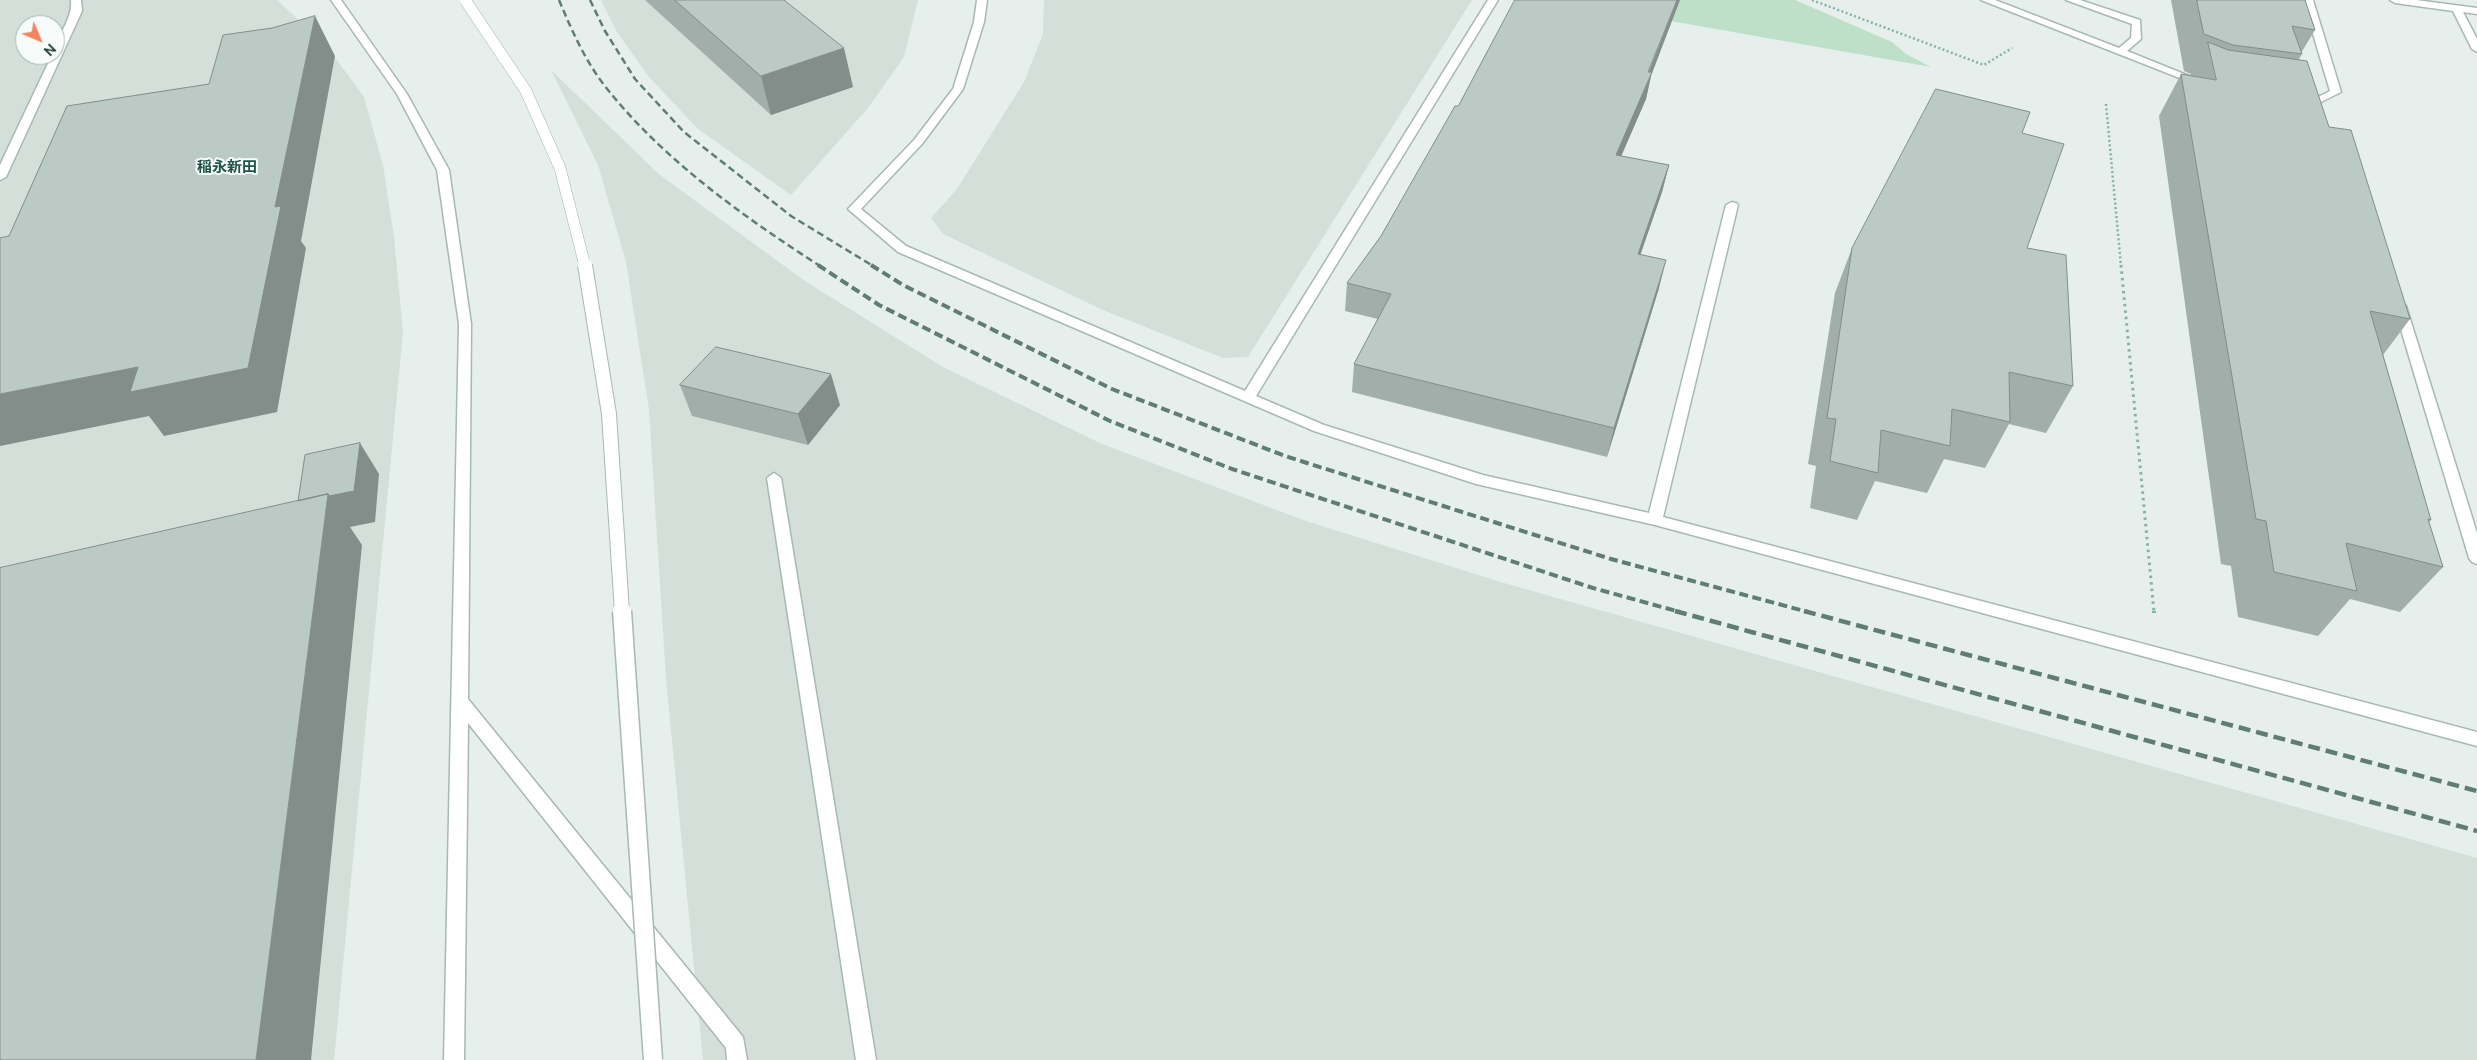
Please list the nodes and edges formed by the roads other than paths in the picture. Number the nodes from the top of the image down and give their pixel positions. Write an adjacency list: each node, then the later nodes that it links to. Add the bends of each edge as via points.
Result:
1 (76, 0): 16 (street, via 77,11)
2 (336, 0): 23 (street, via 402,94 444,170 465,324)
3 (465, 0): 26 (street, bridge, via 526,91 560,168 587,273 609,414)
4 (982, 0): 19 (street, via 980,22 958,89 918,142 854,209 902,249)
5 (1493, 0): 19 (street)
6 (1986, 0): 13 (street)
7 (2071, 0): 13 (street, via 2137,22 2136,39)
8 (2308, 0): 15 (street, via 2336,92 2315,102)
9 (2395, 0): 10 (street)
10 (2452, 5): 11 (street); 12 (street)
11 (2477, 11)
12 (2477, 48)
13 (2118, 52): 14 (street)
14 (2210, 87)
15 (2287, 98)
16 (0, 177)
17 (1732, 204): 21 (street)
18 (2396, 292): 22 (street)
19 (1248, 398): 21 (street, via 1319,428 1481,480)
20 (774, 478): 28 (street)
21 (1655, 520): 24 (street)
22 (2477, 558)
23 (461, 703): 25 (street); 27 (street, via 736,1044)
24 (2477, 739)
25 (454, 1060)
26 (653, 1060)
27 (737, 1060)
28 (866, 1060)

